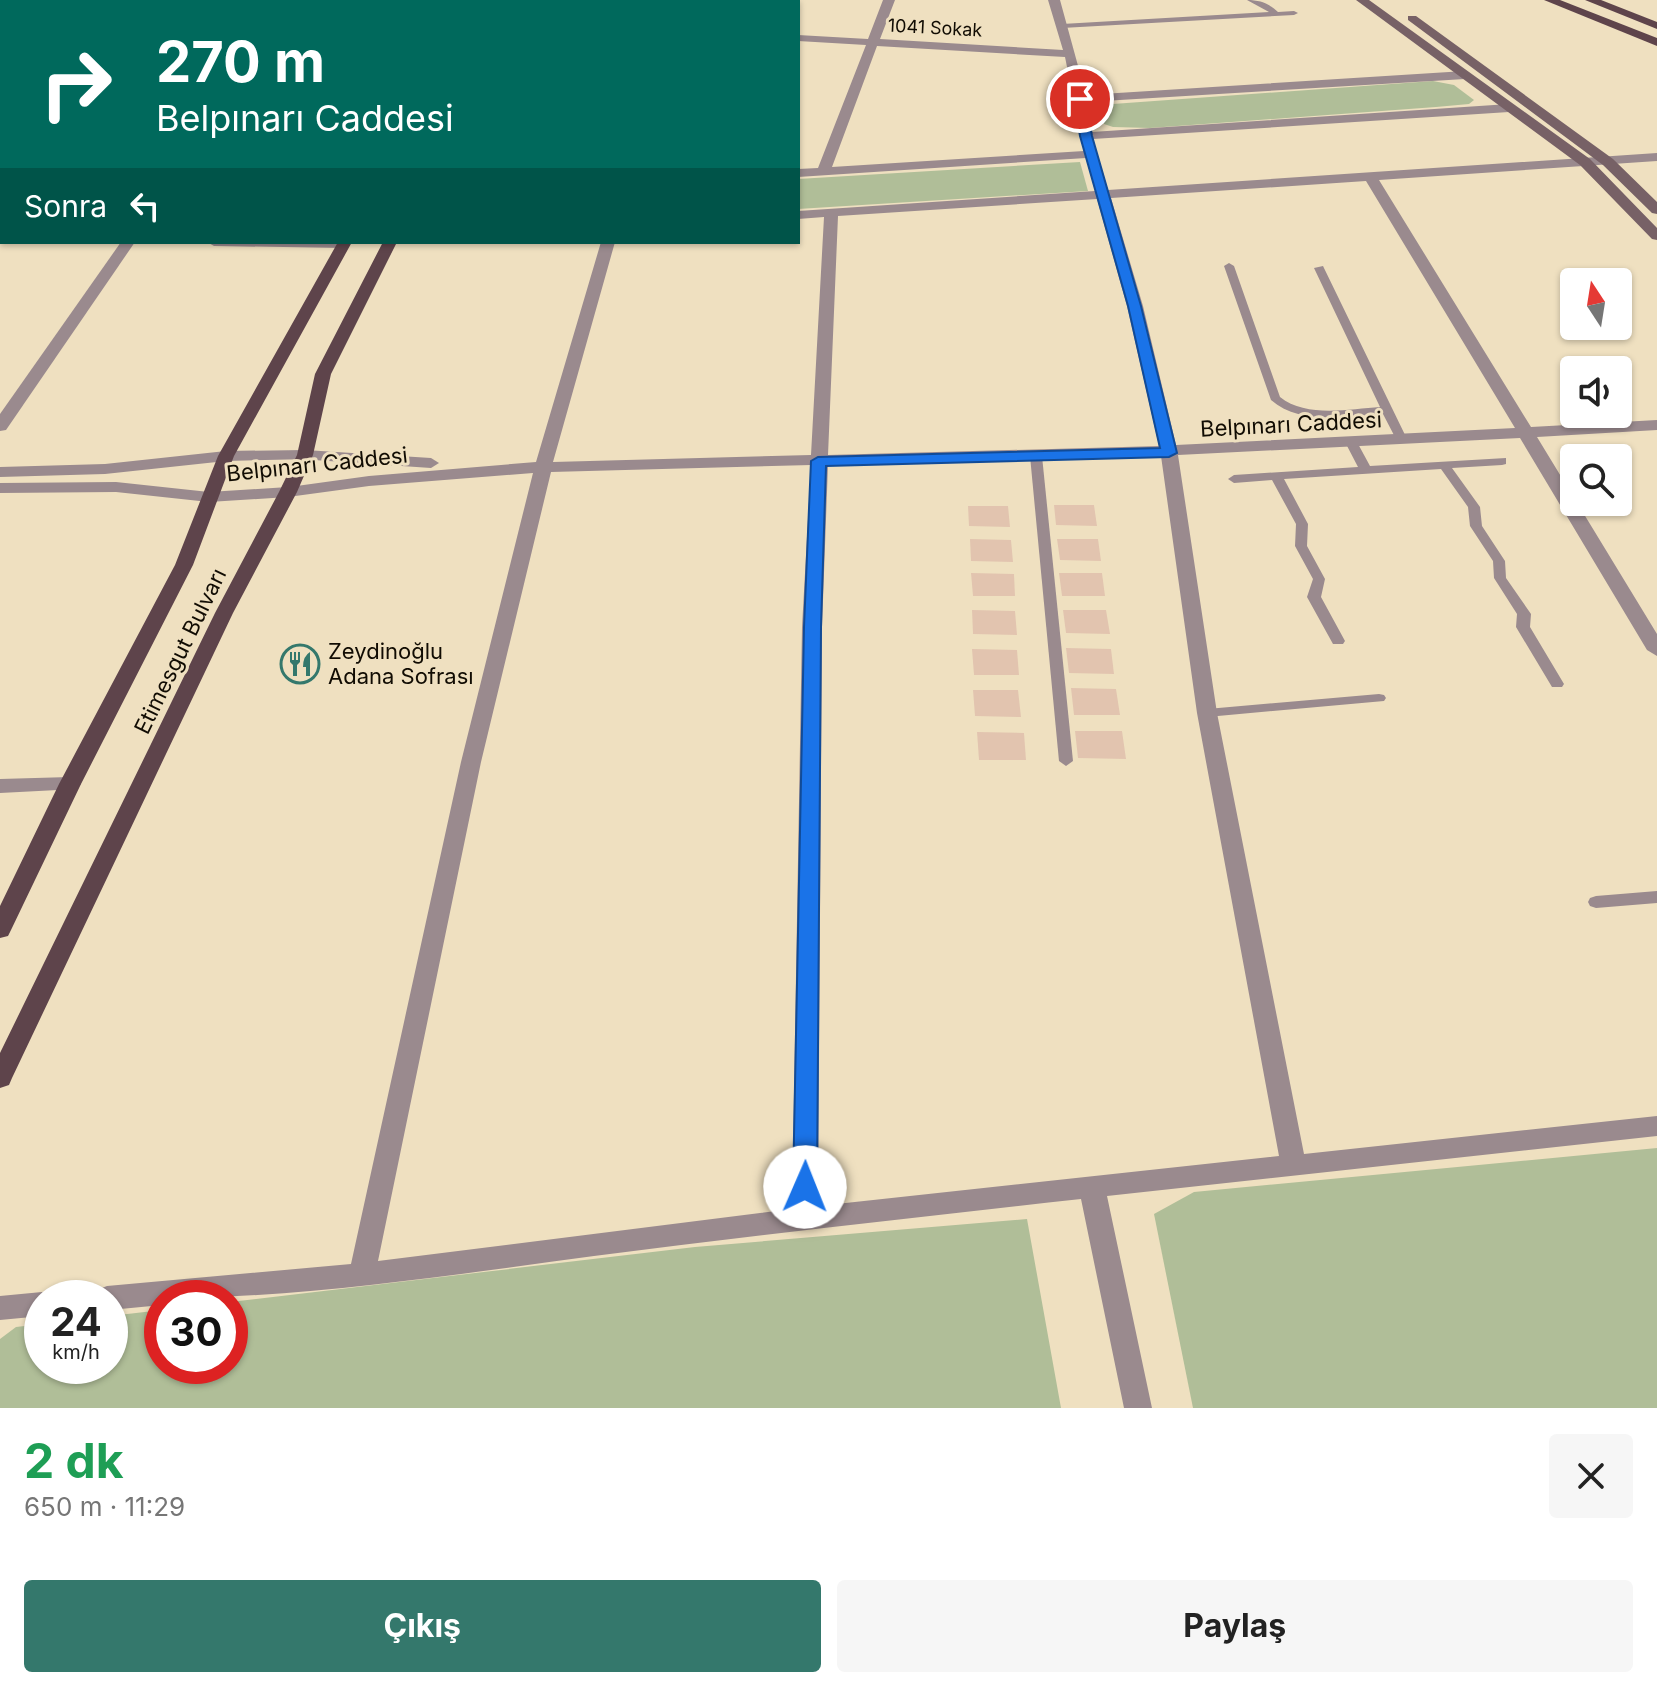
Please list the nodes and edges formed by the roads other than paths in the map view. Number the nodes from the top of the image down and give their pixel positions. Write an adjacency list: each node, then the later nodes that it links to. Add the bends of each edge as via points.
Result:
1 (889, 0): 13 (street)
2 (1054, 0): 10 (street)
3 (1251, 0): 9 (lane)
4 (1362, 0): 16 (main road)
5 (1550, 0): 14 (main road)
6 (1591, 0): 11 (main road)
7 (1399, 9): 23 (main road)
8 (1294, 13): 9 (lane)
9 (1276, 14): 10 (lane)
10 (1062, 26): 15 (street)
11 (1657, 26)
12 (800, 38): 13 (street, 1041 Sokak)
13 (873, 42): 15 (street, 1041 Sokak); 24 (street)
14 (1657, 42)
15 (1070, 54): 17 (street)
16 (1465, 75): 17 (street); 18 (main road)
17 (1080, 99): 19 (street)
18 (1509, 108): 19 (street); 22 (main road)
19 (1086, 136): 20 (street)
20 (1091, 154): 24 (street); 27 (street)
21 (1657, 157): 23 (street)
22 (1585, 162): 23 (street); 26 (street); 31 (main road)
23 (1608, 162): 28 (main road)
24 (823, 172): 25 (street)
25 (800, 173)
26 (1371, 177): 27 (street); 41 (street)
27 (1101, 193): 29 (street); 44 (street, via 1135,306)
28 (1657, 210)
29 (831, 212): 30 (street); 48 (street)
30 (800, 215)
31 (1657, 236)
32 (127, 244): 40 (street)
33 (343, 244): 46 (main road, Etimesgut Bulvarı)
34 (389, 244): 45 (main road, Etimesgut Bulvarı, via 323,374)
35 (607, 244): 51 (street)
36 (1229, 266): 38 (lane, via 1277,402 1306,413)
37 (1319, 268): 38 (lane)
38 (1387, 410): 42 (lane)
39 (1657, 425): 41 (street, Belpınarı Caddesi)
40 (0, 426)
41 (1524, 432): 42 (street, Belpınarı Caddesi); 60 (street)
42 (1401, 439): 43 (street, Belpınarı Caddesi)
43 (1351, 442): 44 (street, Belpınarı Caddesi); 52 (lane)
44 (1169, 453): 47 (street, Belpınarı Caddesi); 63 (street)
45 (305, 455): 46 (street, Belpınarı Caddesi); 51 (street, Belpınarı Caddesi); 57 (main road, Etimesgut Bulvarı)
46 (226, 456): 53 (street, Belpınarı Caddesi, via 105,469); 58 (main road, Etimesgut Bulvarı)
47 (1036, 456): 48 (street, Belpınarı Caddesi); 64 (lane)
48 (818, 461): 51 (street, Belpınarı Caddesi); 74 (street)
49 (1502, 461): 50 (lane)
50 (1444, 465): 52 (lane); 61 (lane, via 1474,507 1476,526 1499,561 1500,578 1524,614 1523,627)
51 (543, 468): 57 (street, Belpınarı Caddesi, via 401,477); 75 (street, via 471,762)
52 (1366, 470): 54 (lane)
53 (0, 472)
54 (1276, 476): 55 (lane); 59 (lane, via 1302,524 1301,546 1319,579 1314,597)
55 (1234, 479)
56 (0, 488): 58 (street, Belpınarı Caddesi, via 116,487)
57 (288, 492): 58 (street, Belpınarı Caddesi); 70 (main road, Etimesgut Bulvarı, via 224,613)
58 (209, 497): 65 (main road, Etimesgut Bulvarı, via 184,565)
59 (1338, 641)
60 (1657, 650)
61 (1557, 684)
62 (1379, 698): 63 (lane)
63 (1207, 713): 72 (street)
64 (1066, 761)
65 (70, 784): 66 (street); 69 (main road, Etimesgut Bulvarı)
66 (0, 786)
67 (1657, 897): 68 (lane)
68 (1596, 902)
69 (0, 930)
70 (0, 1078)
71 (1657, 1126): 72 (street)
72 (1293, 1163): 73 (street)
73 (1092, 1188): 74 (street); 79 (street)
74 (805, 1218): 75 (street)
75 (362, 1275): 76 (street)
76 (128, 1296)
77 (24, 1306): 78 (street)
78 (0, 1308)
79 (1138, 1408)

